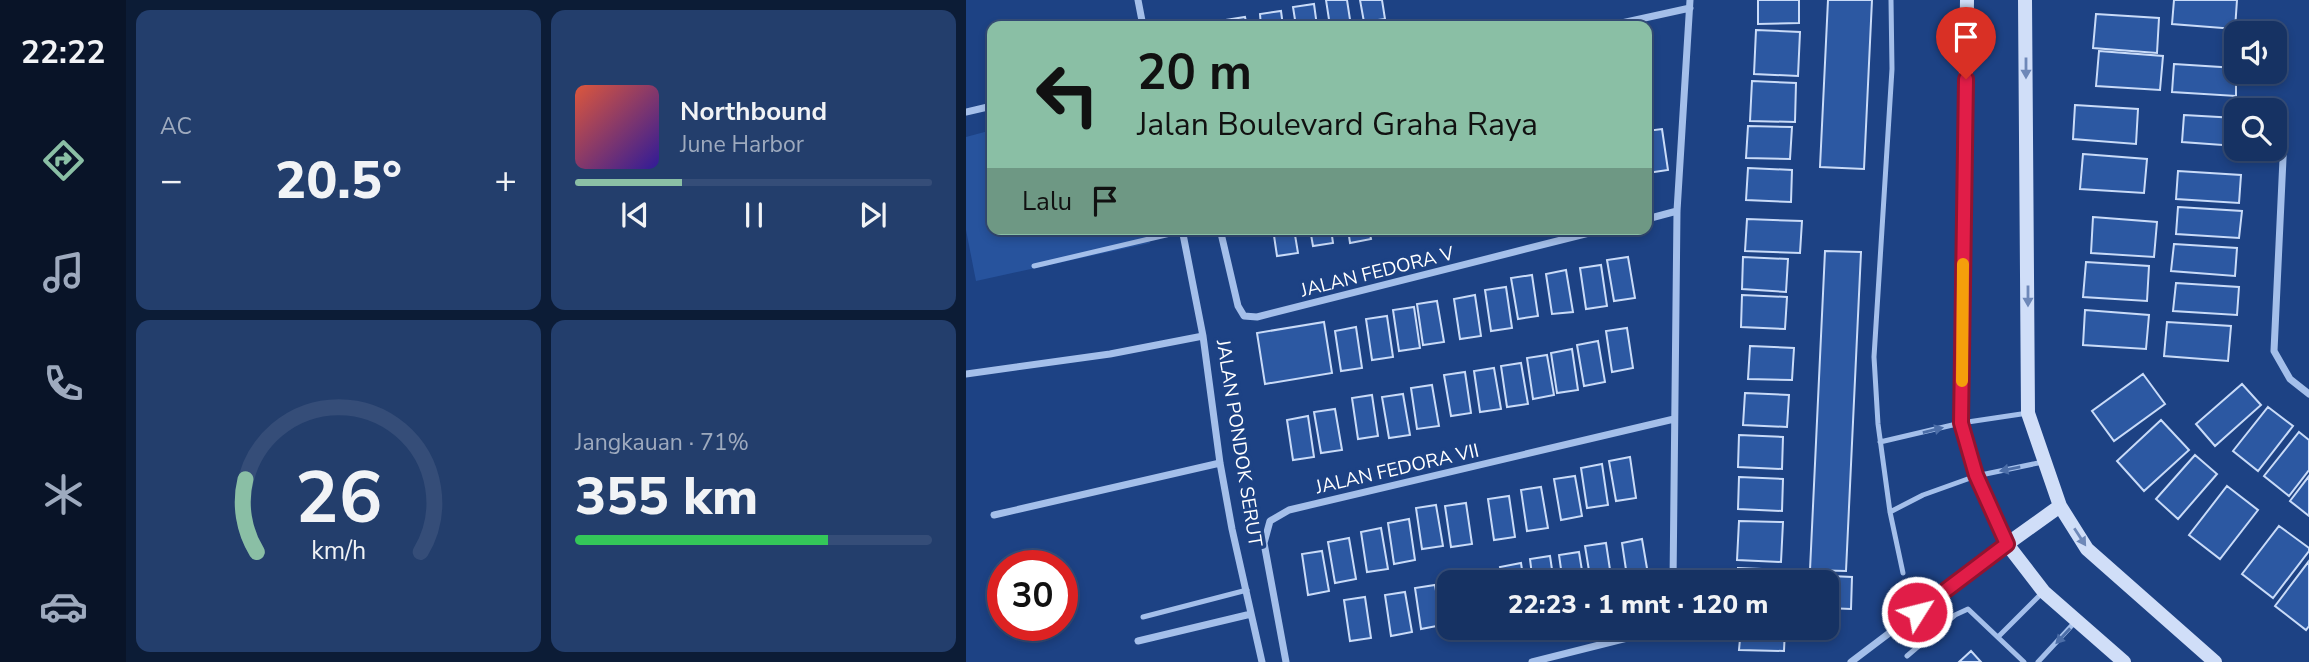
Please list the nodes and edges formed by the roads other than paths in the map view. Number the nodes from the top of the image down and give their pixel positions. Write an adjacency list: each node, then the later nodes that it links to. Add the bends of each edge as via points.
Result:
1 (1138, 0): 6 (street)
2 (1891, 0): 24 (lane, via 1892,69 1874,357)
3 (1967, 0): 23 (main road)
4 (2025, 0): 21 (main road, one-way to 21)
5 (1690, 4): 7 (street); 11 (street)
6 (1142, 21)
7 (1627, 21)
8 (987, 107): 9 (street)
9 (966, 112)
10 (2283, 161): 20 (street, via 2274,351 2290,379)
11 (1677, 211): 12 (street); 22 (street)
12 (1652, 218)
13 (1161, 235): 17 (lane)
14 (1183, 235): 18 (street, JALAN PONDOK SERUT)
15 (1221, 235): 16 (street, JALAN FEDORA V, via 1238,306 1244,316 1257,317)
16 (1581, 235)
17 (1034, 266)
18 (1203, 336): 19 (street); 26 (street, JALAN PONDOK SERUT)
19 (966, 374)
20 (2309, 394)
21 (2028, 413): 23 (lane); 25 (main road)
22 (1674, 419): 32 (street); 44 (street, JALAN FEDORA VII, via 1289,510 1270,521 1264,542)
23 (1961, 423): 24 (lane, one-way to 23); 27 (main road)
24 (1880, 442): 29 (lane)
25 (2043, 462): 27 (lane, one-way to 27); 28 (main road)
26 (1220, 463): 30 (street); 34 (street, JALAN PONDOK SERUT)
27 (1976, 475): 29 (lane); 31 (main road)
28 (2060, 506): 31 (main road); 50 (main road, one-way to 50, via 2087,549)
29 (1890, 512): 33 (lane)
30 (994, 515)
31 (2007, 544): 35 (main road); 46 (street)
32 (1673, 570)
33 (1903, 573)
34 (1247, 590): 36 (street, JALAN PONDOK SERUT); 37 (lane)
35 (2044, 592): 38 (main road); 39 (lane)
36 (1251, 614): 40 (street); 43 (street, JALAN PONDOK SERUT)
37 (1143, 617)
38 (2077, 620): 48 (lane, one-way to 48); 49 (main road)
39 (1998, 637): 42 (lane, via 1968,608); 47 (lane)
40 (1138, 640)
41 (1619, 640): 45 (street)
42 (1907, 656)
43 (1262, 662)
44 (1286, 662)
45 (1532, 662)
46 (1852, 662)
47 (2024, 662)
48 (2038, 662)
49 (2124, 662)
50 (2215, 662)

